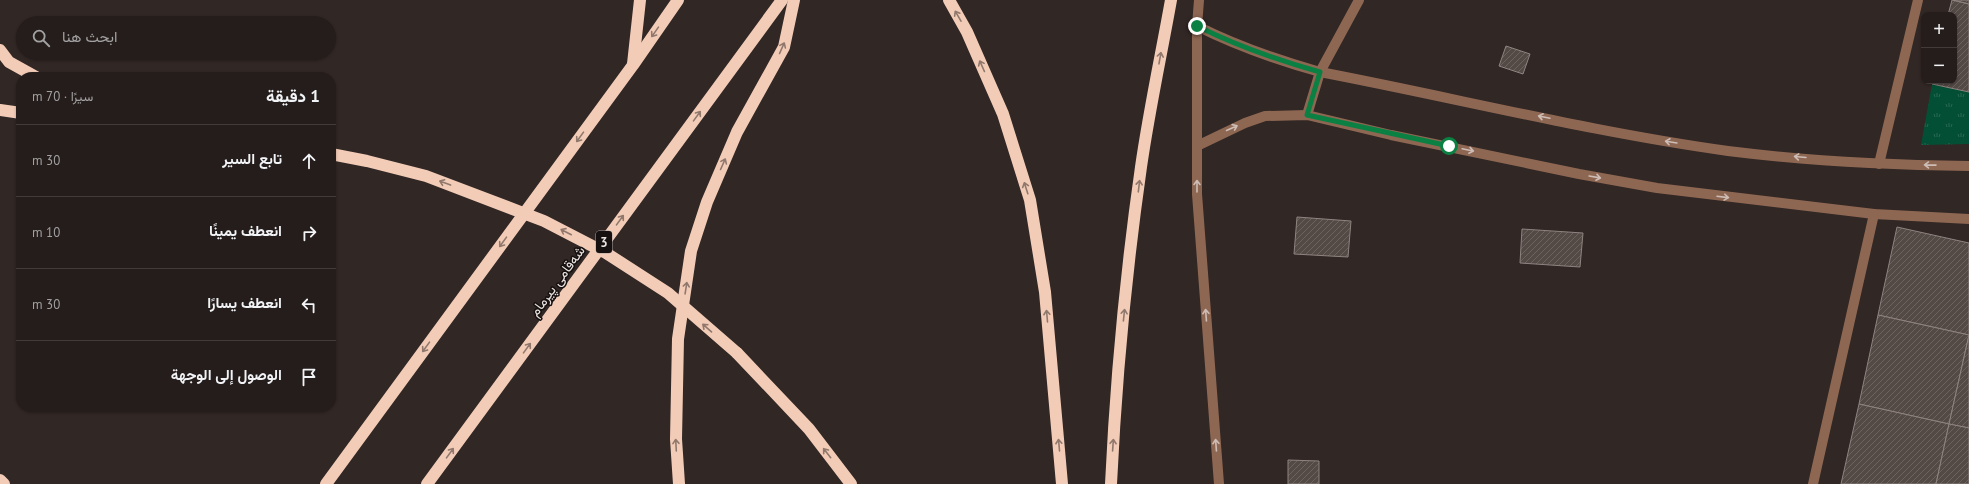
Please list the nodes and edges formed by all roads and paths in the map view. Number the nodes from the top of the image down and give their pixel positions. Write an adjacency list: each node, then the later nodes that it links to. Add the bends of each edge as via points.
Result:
1 (640, 0): 12 (highway)
2 (678, 0): 12 (highway, one-way to 12)
3 (782, 0): 27 (highway, شەقامی پیرمام / 3, one-way to 3)
4 (794, 0): 28 (highway, one-way to 4, via 676,439 677,346 691,251 707,202 737,132 784,47)
5 (949, 0): 30 (highway, one-way to 5, via 1044,292 1030,200 1003,114 967,32)
6 (1171, 0): 31 (highway, one-way to 6, via 1118,370 1128,269 1141,166)
7 (1199, 0): 10 (street)
8 (1359, 0): 14 (street)
9 (1918, 0): 20 (street)
10 (1197, 26): 14 (street, via 1251,51); 18 (street)
11 (0, 50): 13 (highway, via 9,62)
12 (632, 65): 26 (highway, one-way to 26)
13 (27, 72)
14 (1320, 72): 17 (street); 20 (street, one-way to 14, via 1730,151 1632,136)
15 (0, 110): 16 (highway)
16 (16, 112)
17 (1307, 115): 18 (street, one-way to 17, via 1265,116); 22 (street, one-way to 22, via 1391,135 1657,188)
18 (1197, 146): 32 (street, one-way to 18, via 1197,194)
19 (336, 155): 29 (highway, one-way to 19, bridge, via 809,429 737,353 668,293 606,253 544,221 426,176)
20 (1879, 164): 21 (street, one-way to 20)
21 (1969, 166)
22 (1874, 214): 23 (street); 33 (street)
23 (1969, 219)
24 (0, 480): 25 (highway)
25 (4, 484)
26 (326, 484)
27 (427, 484)
28 (679, 484)
29 (851, 484)
30 (1062, 484)
31 (1111, 484)
32 (1219, 484)
33 (1813, 484)

